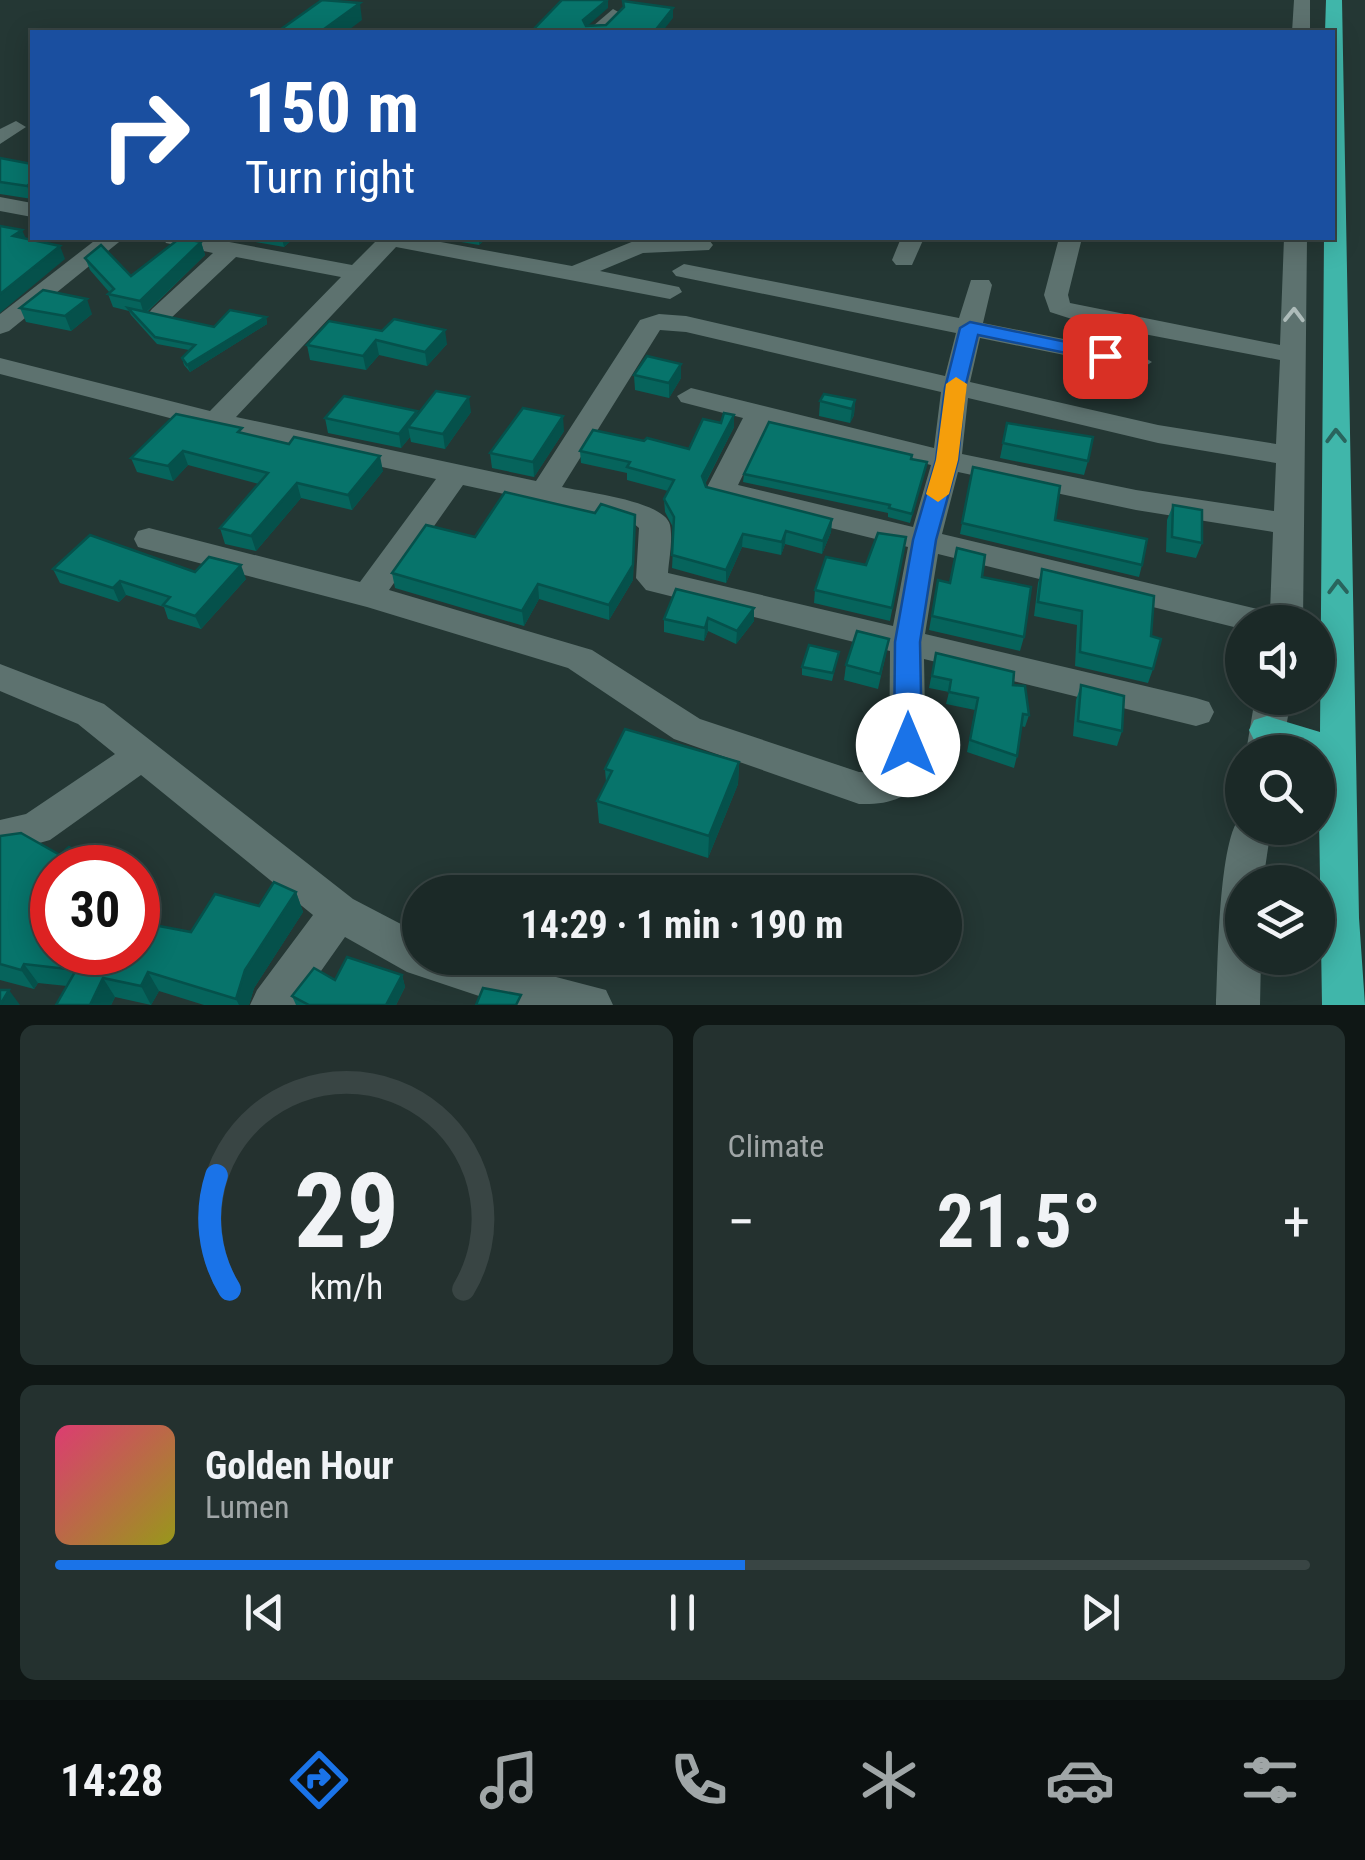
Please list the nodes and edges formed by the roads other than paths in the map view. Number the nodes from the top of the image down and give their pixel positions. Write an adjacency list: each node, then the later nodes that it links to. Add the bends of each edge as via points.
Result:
1 (1302, 0): 5 (street)
2 (1334, 0): 6 (highway, one-way to 2)
3 (612, 14): 4 (street)
4 (597, 30)
5 (1301, 30)
6 (1334, 30)
7 (1335, 108): 47 (highway, one-way to 7)
8 (0, 204): 9 (street)
9 (30, 210)
10 (109, 240): 24 (street)
11 (184, 240): 17 (street)
12 (389, 240): 18 (street)
13 (401, 240): 19 (street)
14 (1070, 240): 26 (street, via 1059,307)
15 (1296, 240): 26 (street, one-way to 15)
16 (703, 241): 19 (street, via 639,246); 20 (street)
17 (230, 249): 18 (street); 22 (street)
18 (355, 273): 32 (street)
19 (574, 274): 20 (street)
20 (677, 282): 23 (street); 25 (street)
21 (980, 286): 25 (street)
22 (161, 314)
23 (649, 325): 29 (street, via 686,324); 36 (street)
24 (0, 326)
25 (970, 328): 27 (street); 29 (street)
26 (1292, 355): 33 (street)
27 (1139, 362)
28 (0, 366): 32 (street)
29 (955, 388): 33 (street); 34 (street)
30 (691, 396): 31 (street)
31 (760, 412): 34 (street); 39 (street, via 720,491)
32 (216, 421): 35 (street)
33 (1291, 456): 37 (street)
34 (947, 460): 37 (street); 39 (street)
35 (454, 474): 36 (street); 40 (street)
36 (542, 493): 43 (street, via 652,518 657,582)
37 (1289, 524): 41 (street)
38 (149, 540): 40 (street)
39 (925, 540): 42 (street); 43 (street)
40 (368, 596): 43 (street, via 580,659 687,730 859,788 884,788 907,772)
41 (1287, 605)
42 (1225, 613)
43 (908, 642): 45 (street)
44 (0, 677): 48 (street, via 91,714)
45 (1196, 712)
46 (1268, 726): 47 (highway)
47 (1341, 754): 57 (highway)
48 (142, 755): 49 (street, via 36,828); 50 (street)
49 (0, 838)
50 (338, 912): 51 (street); 55 (street)
51 (402, 947)
52 (478, 975): 56 (street)
53 (1239, 975): 54 (street)
54 (1238, 1004)
55 (272, 1005)
56 (591, 1005)
57 (1344, 1005)

